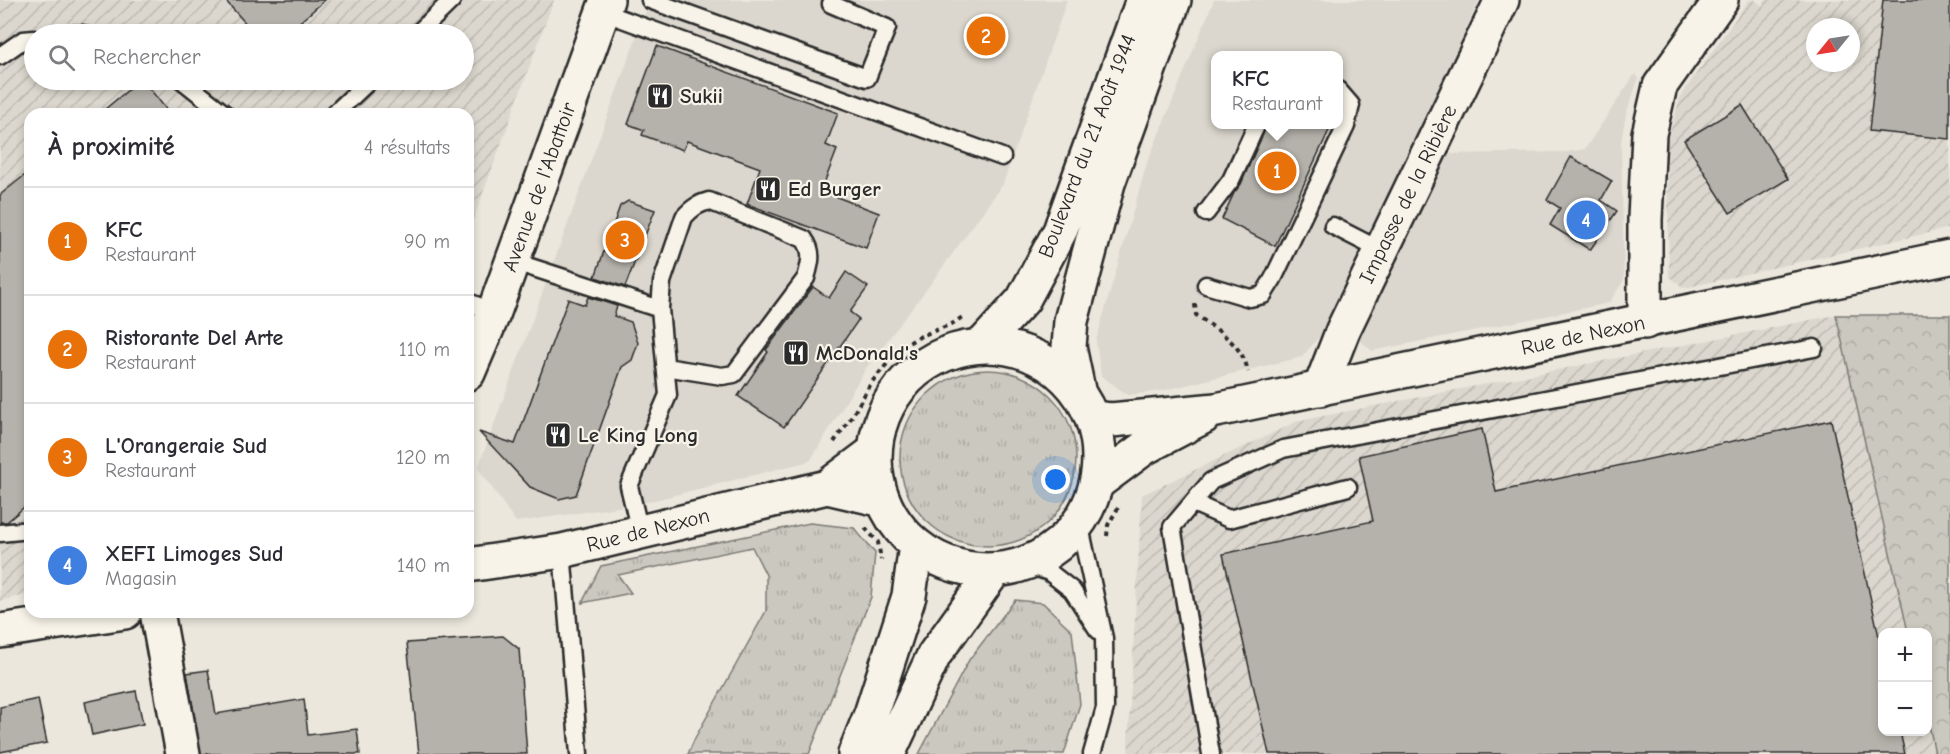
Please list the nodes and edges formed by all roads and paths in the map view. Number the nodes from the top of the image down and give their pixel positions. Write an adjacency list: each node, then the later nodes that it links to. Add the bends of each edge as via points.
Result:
1 (452, 0): 9 (lane)
2 (650, 0): 7 (lane, via 867,78 887,28)
3 (1143, 0): 30 (main road, Boulevard du 21 Août 1944, via 1060,231 1023,300)
4 (1174, 0): 35 (main road, Boulevard du 21 Août 1944, via 1108,183 1071,321 1069,347)
5 (1502, 0): 21 (main road, Impasse de la Ribière)
6 (1721, 0): 28 (main road, via 1660,86 1649,134)
7 (831, 4)
8 (605, 6): 18 (lane); 22 (main road, Avenue de l'Abattoir)
9 (427, 24)
10 (24, 40): 11 (lane)
11 (0, 56)
12 (195, 90): 15 (lane)
13 (359, 90): 16 (lane)
14 (1343, 96): 24 (lane, via 1351,105 1346,126 1263,295 1250,298)
15 (217, 108)
16 (340, 108)
17 (1255, 129): 19 (lane, via 1231,180)
18 (1002, 157)
19 (1206, 213)
20 (1333, 226): 21 (lane)
21 (1380, 250): 33 (main road, Impasse de la Ribière)
22 (512, 261): 25 (main road, Avenue de l'Abattoir); 26 (lane)
23 (1943, 261): 28 (main road, Rue de Nexon)
24 (1206, 285): 34 (path, via 1194,306 1196,315 1233,342 1246,361)
25 (481, 307): 29 (main road, Avenue de l'Abattoir)
26 (660, 309): 32 (lane); 32 (lane, via 662,282 684,217 700,204 709,201 804,239 810,246 812,261 806,278 734,374 722,376)
27 (972, 312): 39 (path, via 901,347 871,382 824,456)
28 (1645, 322): 33 (main road, Rue de Nexon)
29 (474, 343)
30 (982, 345): 35 (main road, via 1019,350 1053,367); 37 (main road, via 950,352 930,362 897,390 882,419)
31 (1814, 348): 41 (lane, via 1283,449 1212,481)
32 (665, 367): 45 (lane, via 668,395 629,486)
33 (1320, 389): 34 (main road, Rue de Nexon)
34 (1254, 403): 36 (main road, Rue de Nexon)
35 (1085, 404): 36 (main road, Rue de Nexon, via 1111,420); 38 (main road, Boulevard du 21 Août 1944, via 1099,452)
36 (1215, 410): 38 (main road, Rue de Nexon, via 1144,448)
37 (875, 451): 39 (main road, Rue de Nexon); 42 (main road)
38 (1097, 483): 43 (main road)
39 (827, 487): 42 (main road, Rue de Nexon); 45 (main road, Rue de Nexon)
40 (1348, 487): 41 (lane, via 1229,519)
41 (1193, 503): 62 (lane, via 1173,527)
42 (871, 511): 47 (main road, via 897,525); 49 (path)
43 (1079, 522): 51 (main road, via 1055,548); 56 (lane)
44 (24, 531): 46 (lane)
45 (640, 532): 48 (main road, Rue de Nexon)
46 (0, 533)
47 (916, 545): 52 (main road, via 940,560 966,569); 59 (main road, via 909,596 872,714)
48 (562, 551): 50 (main road, Rue de Nexon); 58 (lane)
49 (882, 562)
50 (474, 564)
51 (1026, 564): 52 (main road); 56 (lane, via 1049,572 1072,590)
52 (994, 571): 60 (main road, via 934,655)
53 (86, 618): 55 (main road)
54 (158, 618): 57 (main road)
55 (0, 631)
56 (1104, 638): 61 (lane, via 1105,708)
57 (183, 754)
58 (579, 754)
59 (855, 754)
60 (888, 754)
61 (1092, 754)
62 (1211, 754)

